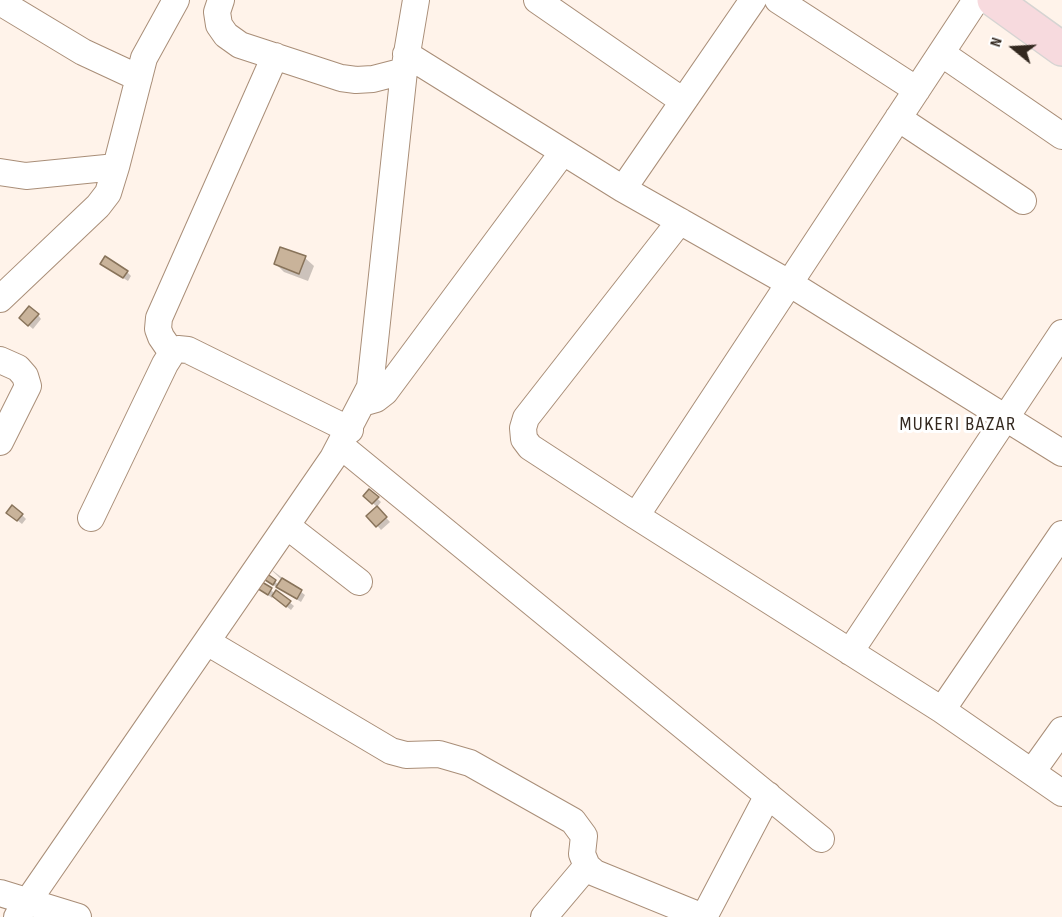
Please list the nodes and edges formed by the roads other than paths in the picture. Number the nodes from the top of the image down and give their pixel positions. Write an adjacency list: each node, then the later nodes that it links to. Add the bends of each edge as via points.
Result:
1 (176, 0): 14 (street, via 144,58)
2 (221, 0): 12 (street, via 217,12 226,35 240,45)
3 (416, 0): 13 (street)
4 (537, 0): 16 (street)
5 (753, 0): 16 (street)
6 (778, 0): 15 (street)
7 (976, 0): 11 (street)
8 (994, 0): 10 (main road)
9 (0, 2): 14 (street, via 83,52)
10 (1062, 50)
11 (941, 53): 15 (street); 18 (street)
12 (275, 56): 13 (street, via 356,80 373,79); 28 (street, via 159,318 158,329)
13 (405, 62): 19 (street); 30 (street, via 370,387)
14 (139, 78): 20 (street)
15 (917, 90): 17 (street)
16 (683, 101): 22 (street)
17 (898, 118): 23 (street); 25 (street)
18 (1062, 136)
19 (564, 152): 22 (street); 30 (street, via 386,392)
20 (116, 167): 21 (street, via 26,176); 26 (street, via 108,193 98,206)
21 (0, 172)
22 (623, 189): 24 (street)
23 (1023, 201)
24 (680, 221): 25 (street); 35 (street, via 526,418 523,428 530,447)
25 (789, 283): 31 (street); 35 (street)
26 (0, 299)
27 (1062, 333): 31 (street)
28 (172, 353): 32 (street, via 188,350); 36 (street)
29 (0, 360): 33 (street, via 18,368 28,386)
30 (362, 403): 32 (street)
31 (1005, 418): 34 (street); 41 (street)
32 (345, 438): 37 (street); 46 (street)
33 (0, 442)
34 (1062, 453)
35 (636, 516): 41 (street)
36 (91, 518)
37 (287, 526): 39 (street); 40 (street)
38 (1062, 534): 42 (street)
39 (359, 582)
40 (207, 642): 48 (street, via 391,751 406,755 439,754 470,763 573,821 584,836 582,854); 50 (street)
41 (850, 652): 42 (street)
42 (942, 710): 44 (street)
43 (1062, 730): 44 (street)
44 (1032, 772): 45 (street)
45 (1062, 793)
46 (768, 795): 47 (street); 53 (street)
47 (821, 839)
48 (587, 866): 52 (street); 53 (street, via 595,873)
49 (0, 893): 50 (street)
50 (22, 909): 51 (street)
51 (78, 917)
52 (544, 917)
53 (704, 917)

